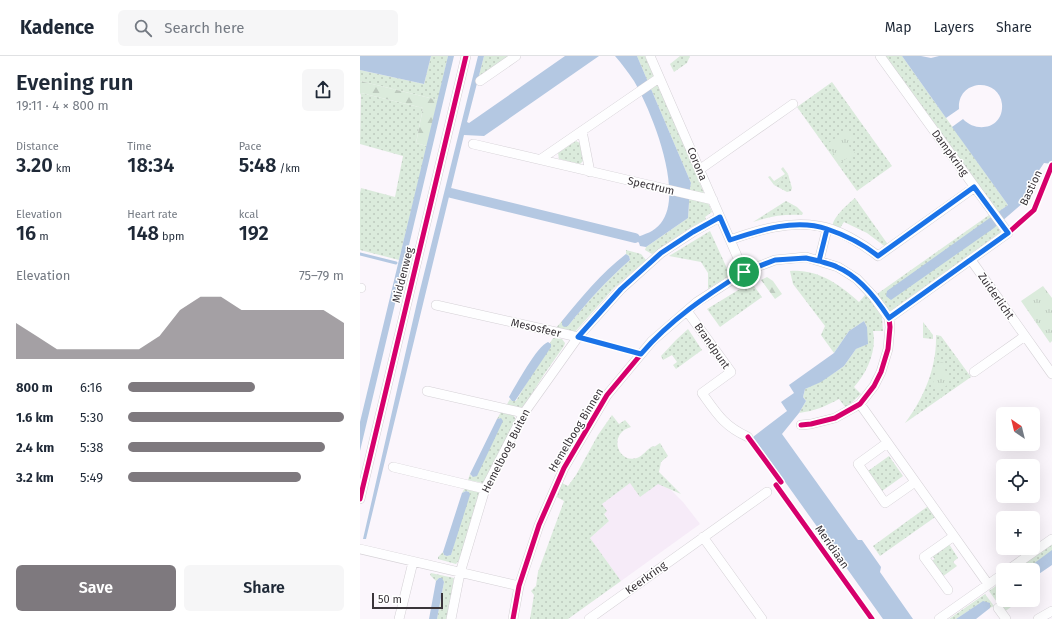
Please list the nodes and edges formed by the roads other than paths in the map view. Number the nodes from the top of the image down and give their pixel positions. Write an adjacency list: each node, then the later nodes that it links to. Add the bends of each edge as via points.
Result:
1 (466, 56): 38 (street, Middenweg)
2 (516, 56): 6 (street)
3 (650, 56): 5 (street, Corona)
4 (880, 56): 13 (street, Dampkring)
5 (659, 78): 8 (street); 11 (street, Corona)
6 (480, 81)
7 (793, 104): 11 (street)
8 (582, 131): 10 (street); 12 (street)
9 (473, 144): 10 (street, Spectrum)
10 (541, 159): 12 (street, Spectrum)
11 (699, 170): 14 (street, Corona)
12 (590, 172): 14 (street, Spectrum)
13 (974, 187): 16 (street, via 878,256 852,239); 18 (street, Dampkring, via 1008,233)
14 (713, 200): 15 (street, Corona)
15 (720, 217): 17 (street, Corona); 25 (street, Hemelboog Buiten, via 661,253 621,289)
16 (827, 229): 17 (street, via 796,225 774,227); 19 (street)
17 (730, 240): 20 (street, Corona)
18 (971, 260): 23 (street); 24 (street, Zuiderlicht)
19 (819, 261): 20 (street, Hemelboog Binnen, via 806,258 775,260); 23 (street, Hemelboog Binnen, via 838,267 857,280)
20 (744, 272): 22 (street, Hemelboog Binnen)
21 (436, 305): 25 (street, Mesosfeer)
22 (687, 310): 32 (street, Brandpunt, via 730,372 702,393 728,426); 48 (street, Hemelboog Binnen, via 652,341 607,395 558,478)
23 (889, 318): 29 (street, via 888,349 881,372)
24 (1025, 336): 26 (street); 27 (street, Zuiderlicht)
25 (578, 337): 30 (street, Hemelboog Buiten)
26 (974, 372)
27 (1052, 374)
28 (427, 391): 30 (street)
29 (860, 404): 31 (street, via 835,418); 33 (street)
30 (524, 413): 36 (street, Hemelboog Buiten)
31 (801, 425)
32 (748, 437)
33 (887, 443): 35 (street); 35 (street, via 858,464 881,498 885,503)
34 (393, 468): 36 (street)
35 (915, 482): 39 (street)
36 (485, 489): 45 (street, Hemelboog Buiten)
37 (767, 492): 40 (street, Keerkring)
38 (360, 499)
39 (954, 536): 47 (street); 49 (street, via 924,557)
40 (703, 537): 55 (street, Keerkring); 56 (street)
41 (1052, 539): 44 (street)
42 (360, 549): 43 (street)
43 (413, 562): 45 (street); 52 (street)
44 (1018, 563)
45 (460, 573): 48 (street); 53 (street, Hemelboog Buiten)
46 (996, 579): 47 (street)
47 (988, 584): 57 (street)
48 (519, 586): 54 (street, Hemelboog Binnen)
49 (948, 590)
50 (998, 608): 58 (street)
51 (1052, 611): 59 (street)
52 (399, 619)
53 (451, 619)
54 (513, 619)
55 (589, 619)
56 (762, 619)
57 (939, 619)
58 (1006, 619)
59 (1038, 619)

